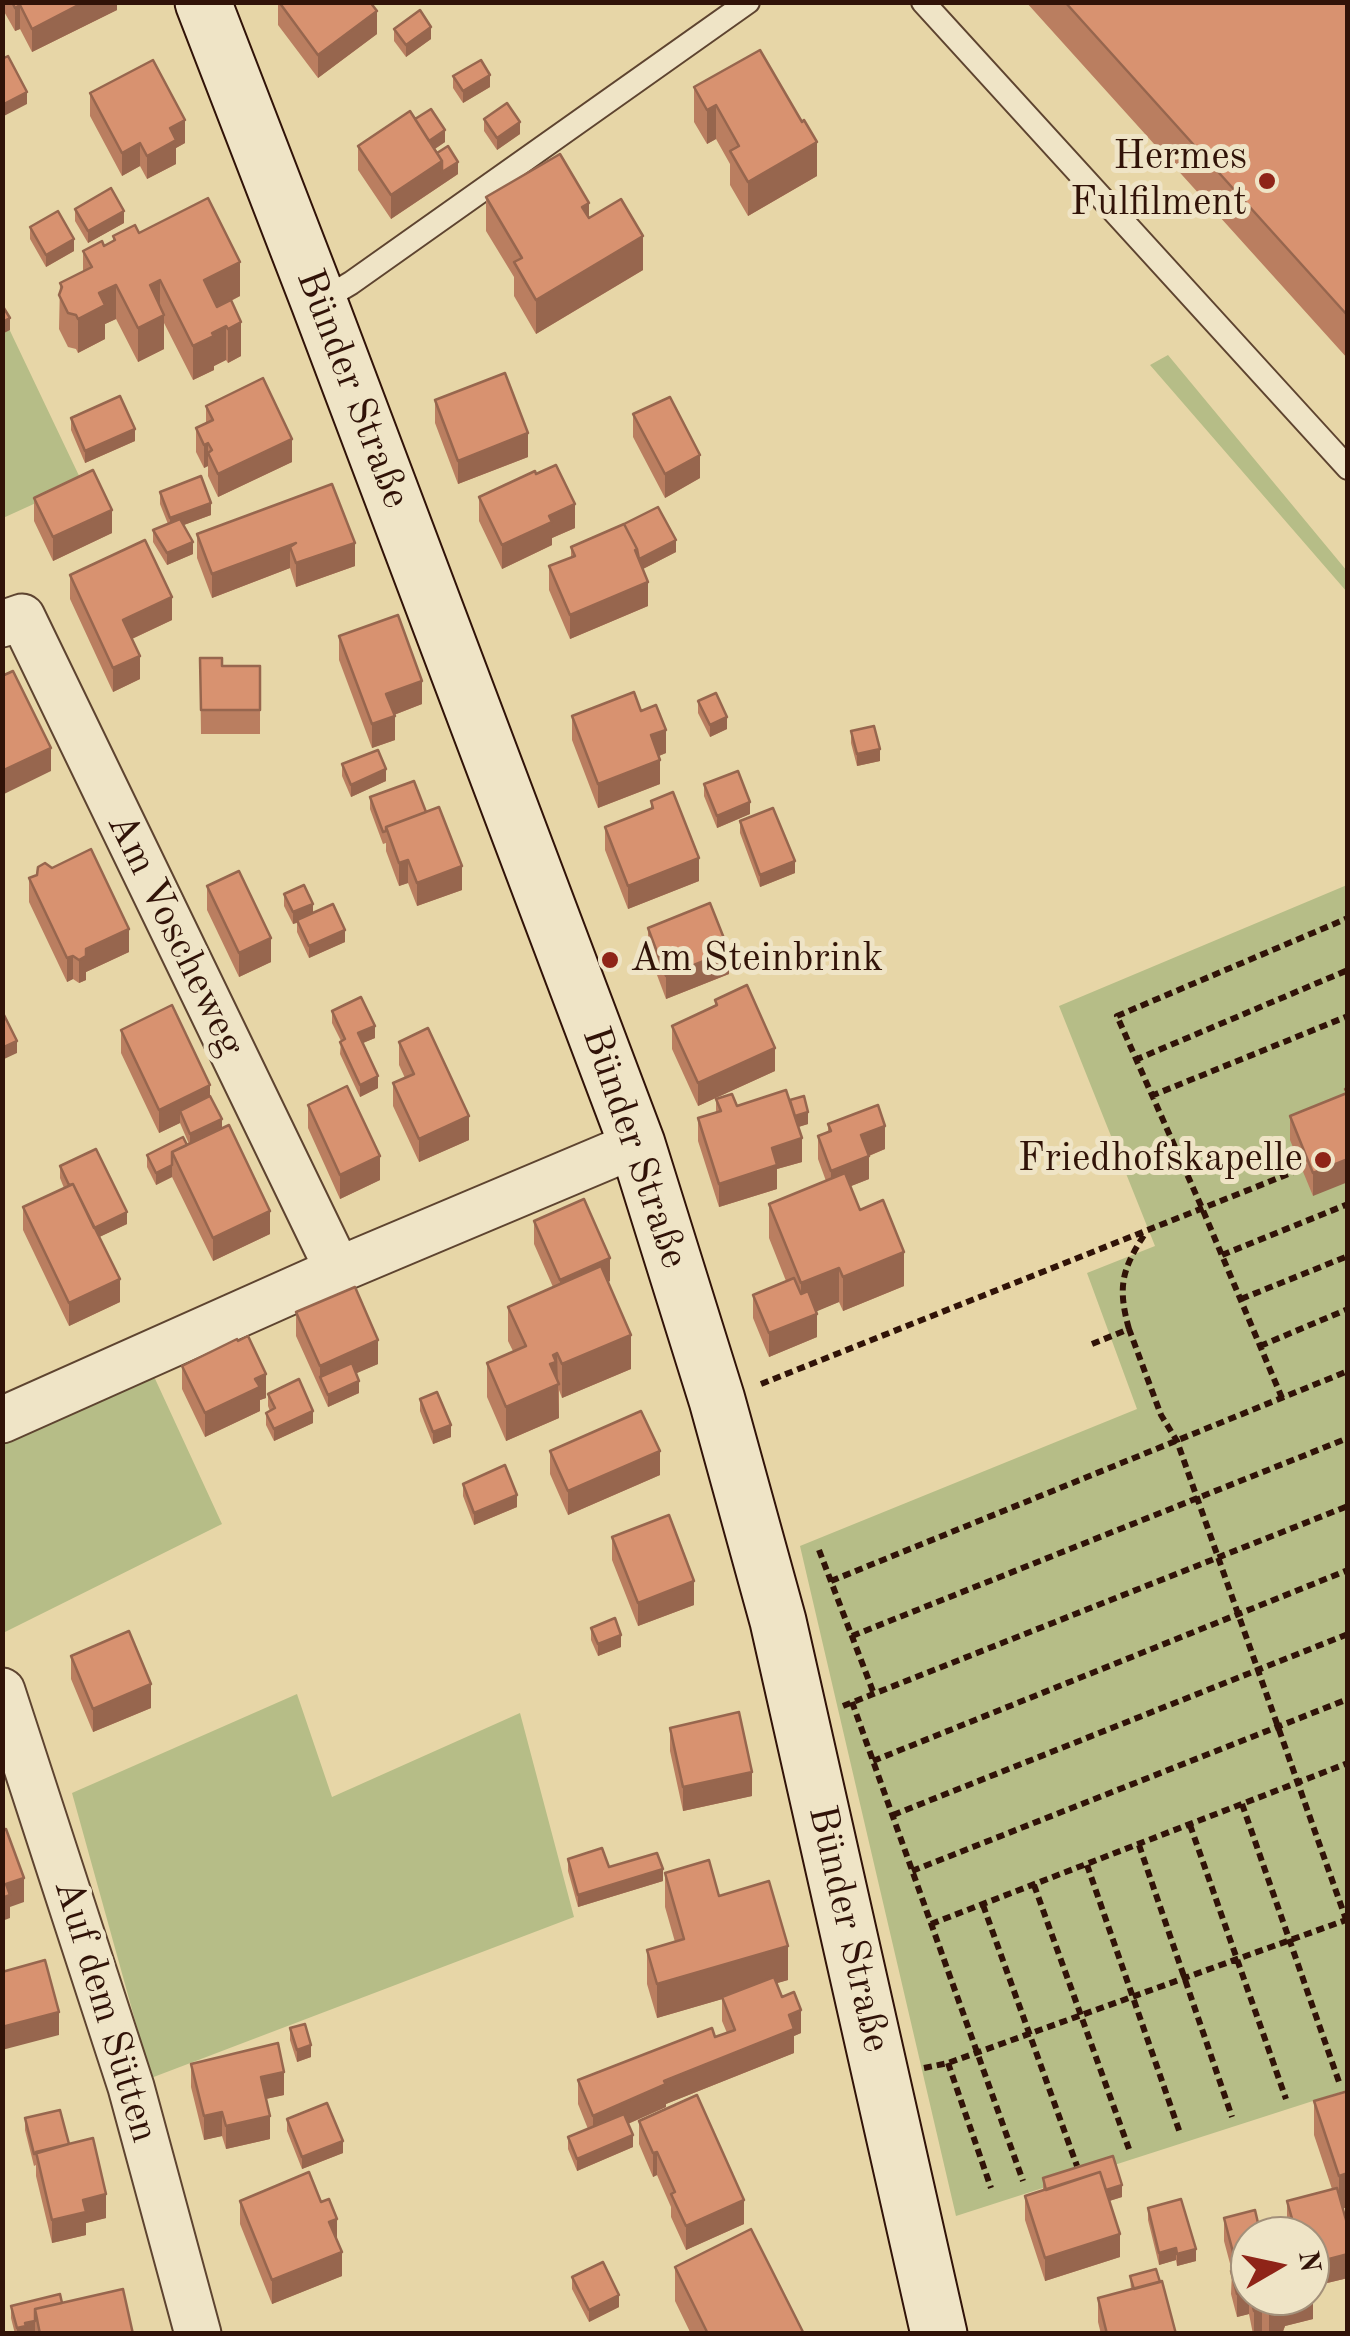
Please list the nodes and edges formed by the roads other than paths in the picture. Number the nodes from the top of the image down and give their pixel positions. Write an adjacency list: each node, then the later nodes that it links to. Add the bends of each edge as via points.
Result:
1 (203, 2): 4 (main road, Bünder Straße)
2 (748, 2): 4 (lane)
3 (923, 2): 5 (lane)
4 (319, 302): 7 (main road, Bünder Straße)
5 (1348, 468)
6 (2, 624): 8 (street, Am Voscheweg, via 22,617)
7 (638, 1144): 8 (street); 12 (main road, Bünder Straße, via 778,1621)
8 (338, 1270): 9 (street)
9 (2, 1420)
10 (2, 1691): 11 (street, Auf dem Sütten, via 132,2088)
11 (198, 2334)
12 (939, 2334)

